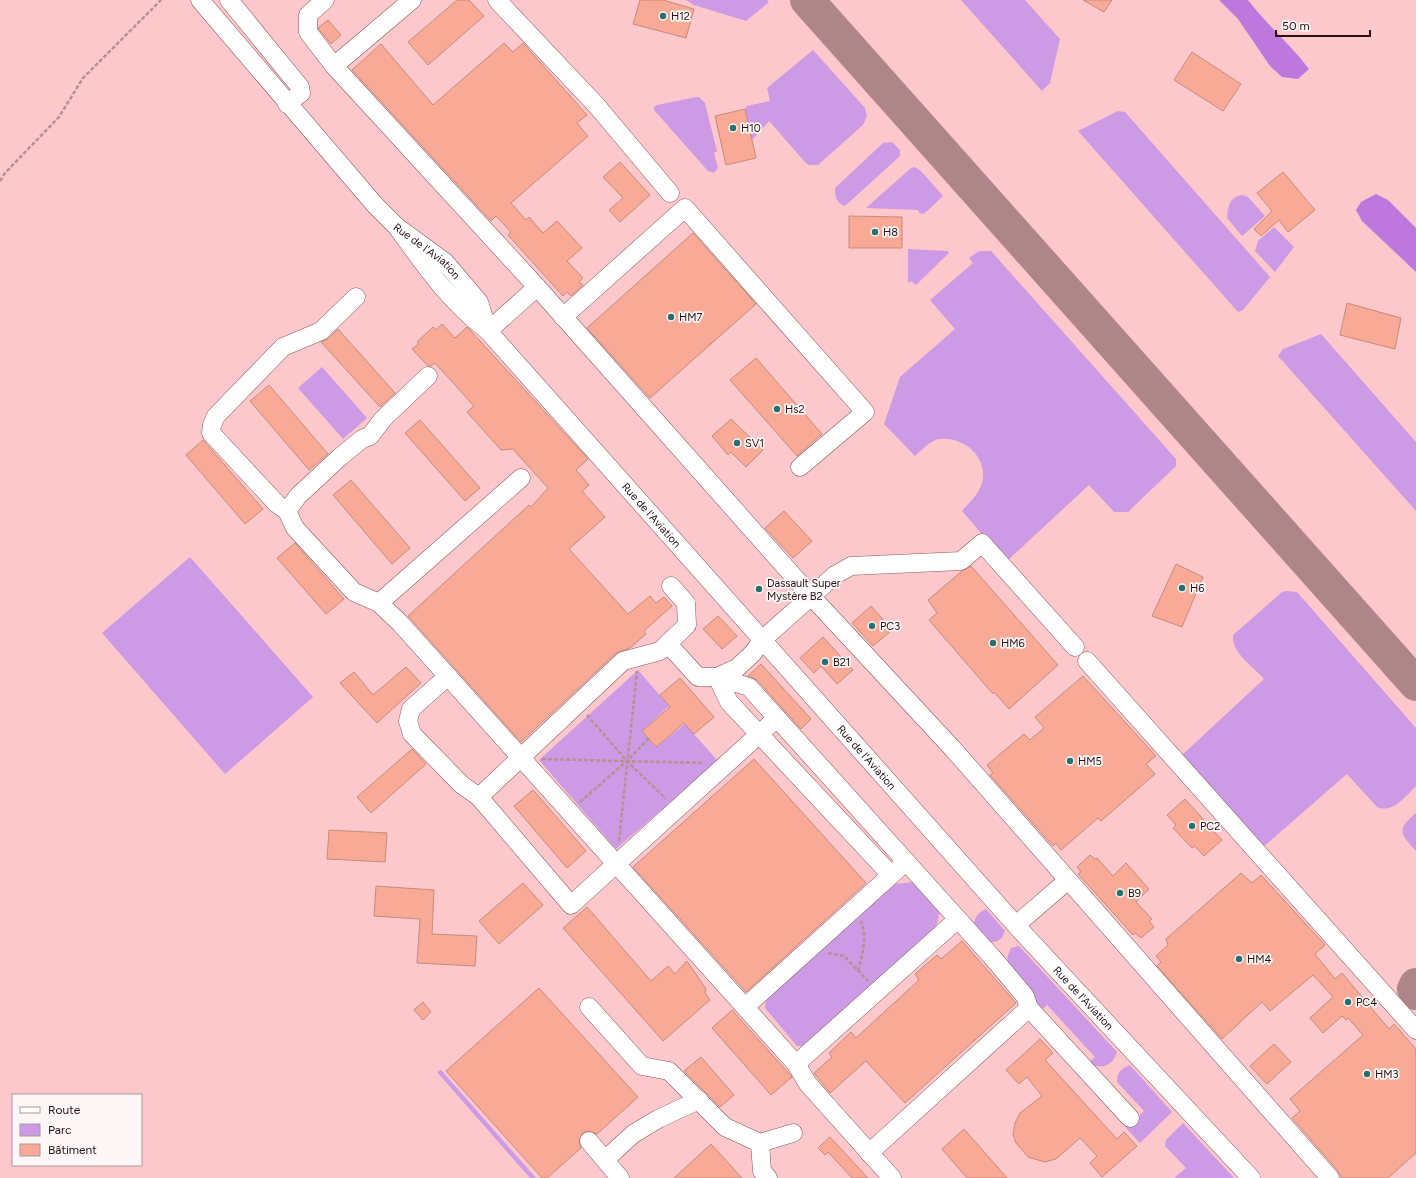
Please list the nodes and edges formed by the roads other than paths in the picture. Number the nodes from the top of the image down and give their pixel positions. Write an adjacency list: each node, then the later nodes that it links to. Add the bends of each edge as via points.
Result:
1 (200, 0): 7 (street)
2 (229, 0): 7 (street, via 300,87 301,93)
3 (325, 0): 6 (street, via 308,15 308,32)
4 (412, 0): 6 (street)
5 (497, 0): 8 (street, via 597,106)
6 (334, 66): 9 (street)
7 (287, 104): 12 (street, Rue de l'Aviation, via 397,227 431,275 466,314)
8 (670, 193)
9 (537, 287): 11 (street); 12 (street)
10 (356, 297): 16 (street, via 321,331 283,346 216,416 212,425 211,433 277,504)
11 (563, 317): 14 (street, via 685,208 865,412); 18 (street)
12 (488, 331): 20 (street, Rue de l'Aviation)
13 (428, 376): 16 (street, via 383,419 370,436 362,439 340,457 298,496)
14 (800, 467)
15 (520, 478): 19 (street)
16 (287, 511): 19 (street, via 295,528 354,592)
17 (671, 586): 21 (street, via 686,603 687,625)
18 (811, 596): 20 (street); 22 (street, via 835,575 851,566 961,561 982,543); 33 (street, via 953,749)
19 (379, 603): 24 (street)
20 (762, 640): 25 (street, via 753,654 737,668); 35 (street, Rue de l'Aviation)
21 (668, 644): 25 (street, via 698,677); 28 (street, via 660,651 623,661)
22 (1075, 647)
23 (1087, 661): 39 (street)
24 (448, 676): 28 (street); 29 (street, via 411,709 408,721 412,734 462,785)
25 (717, 677): 26 (street, via 749,687); 27 (street, via 729,702)
26 (777, 718): 27 (street); 30 (street)
27 (760, 733): 31 (street); 32 (street)
28 (521, 758): 29 (street); 31 (street)
29 (479, 797): 31 (street, via 571,905)
30 (906, 862): 32 (street); 34 (street)
31 (616, 864): 37 (street)
32 (891, 875): 37 (street)
33 (1067, 881): 35 (street); 52 (street)
34 (958, 919): 38 (street, via 1025,996); 40 (street)
35 (1016, 924): 51 (street, Rue de l'Aviation)
36 (589, 1007): 41 (street, via 642,1066 669,1071)
37 (746, 1007): 40 (street)
38 (1029, 1008): 42 (street); 46 (street)
39 (1416, 1030)
40 (796, 1064): 46 (street, via 808,1084)
41 (699, 1100): 45 (street, via 725,1127); 47 (street, via 633,1134)
42 (1130, 1118)
43 (793, 1133): 45 (street)
44 (589, 1141): 47 (street)
45 (760, 1143): 48 (street)
46 (869, 1153): 50 (street)
47 (606, 1159): 49 (street)
48 (761, 1176)
49 (620, 1178)
50 (892, 1178)
51 (1251, 1178)
52 (1330, 1178)

